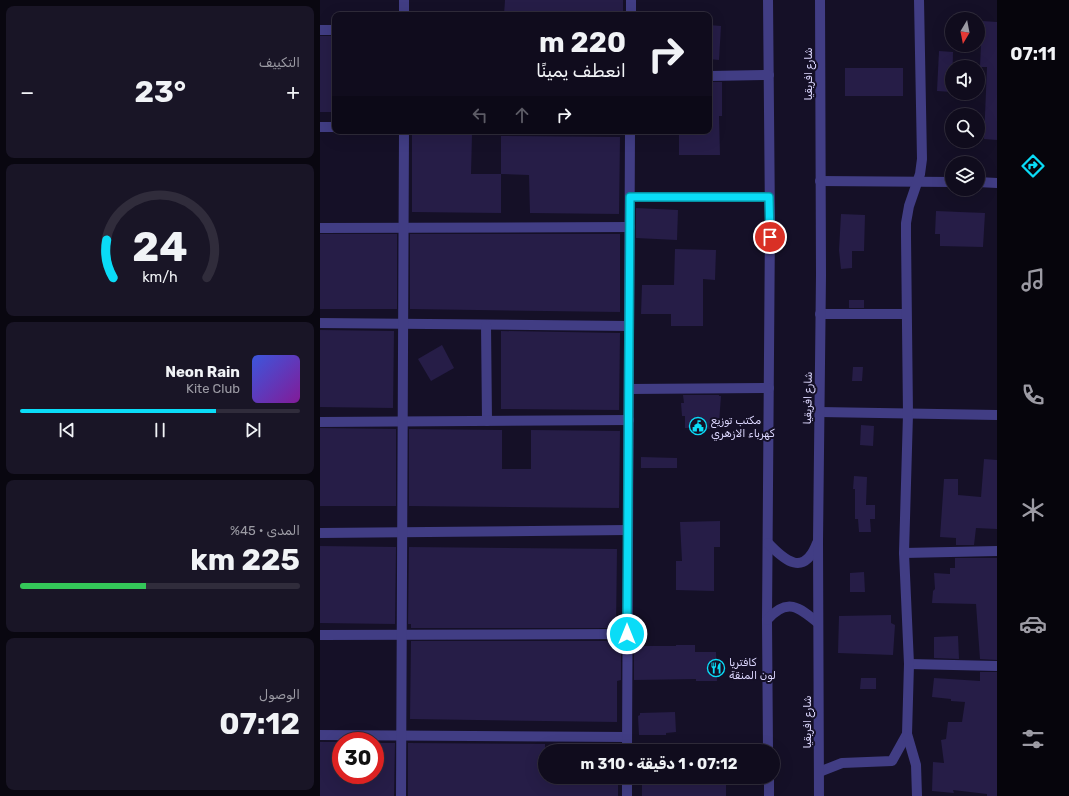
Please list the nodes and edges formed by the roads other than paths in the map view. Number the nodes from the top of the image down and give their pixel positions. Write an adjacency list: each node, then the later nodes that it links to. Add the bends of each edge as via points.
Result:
1 (404, 0): 6 (street)
2 (631, 0): 7 (street)
3 (768, 0): 10 (street)
4 (820, 0): 16 (street, شارع افريقيا)
5 (919, 0): 17 (street, via 922,147)
6 (404, 12)
7 (631, 12)
8 (320, 30): 9 (street)
9 (332, 30)
10 (769, 75): 11 (street); 22 (street)
11 (712, 76)
12 (320, 127): 13 (street)
13 (332, 127)
14 (404, 134): 25 (street)
15 (630, 134): 21 (street)
16 (820, 181): 17 (street); 26 (street, شارع افريقيا)
17 (917, 182): 18 (street); 27 (street, via 906,223)
18 (945, 182)
19 (985, 182): 20 (street)
20 (997, 183)
21 (630, 197): 22 (street); 23 (street)
22 (769, 197): 33 (street)
23 (630, 227): 25 (street); 31 (street)
24 (320, 228): 25 (street)
25 (404, 228): 29 (street)
26 (820, 314): 27 (street); 34 (street, شارع افريقيا)
27 (906, 314): 35 (street)
28 (320, 323): 29 (street)
29 (403, 324): 30 (street); 38 (street)
30 (486, 325): 31 (street); 39 (street)
31 (629, 326): 32 (street)
32 (629, 388): 33 (street); 37 (street)
33 (769, 388): 45 (street)
34 (820, 412): 35 (street); 44 (street, شارع افريقيا)
35 (908, 414): 36 (street); 47 (street)
36 (997, 415)
37 (628, 420): 39 (street); 41 (street)
38 (403, 421): 39 (street); 40 (street); 43 (street)
39 (487, 421)
40 (320, 422)
41 (628, 530): 43 (street); 50 (street)
42 (320, 533): 43 (street)
43 (402, 533): 52 (street)
44 (818, 541): 45 (street, via 811,555 799,562 786,560); 49 (street, شارع افريقيا)
45 (768, 543): 48 (street)
46 (997, 551): 47 (street)
47 (904, 553): 53 (street)
48 (767, 620): 49 (street, via 778,610 790,607 802,610); 60 (street)
49 (818, 623): 61 (street, شارع افريقيا)
50 (627, 634): 52 (street); 58 (street)
51 (320, 635): 52 (street)
52 (402, 635): 57 (street)
53 (909, 664): 54 (street); 55 (street)
54 (997, 666)
55 (907, 734): 61 (street, via 892,761 842,763); 68 (street, via 916,765)
56 (320, 735): 57 (street)
57 (402, 735): 58 (street); 64 (street)
58 (627, 736): 59 (street)
59 (627, 744)
60 (768, 744)
61 (819, 772): 67 (street, شارع افريقيا)
62 (627, 784): 65 (street)
63 (769, 784): 66 (street)
64 (401, 796)
65 (626, 796)
66 (769, 796)
67 (819, 796)
68 (917, 796)

